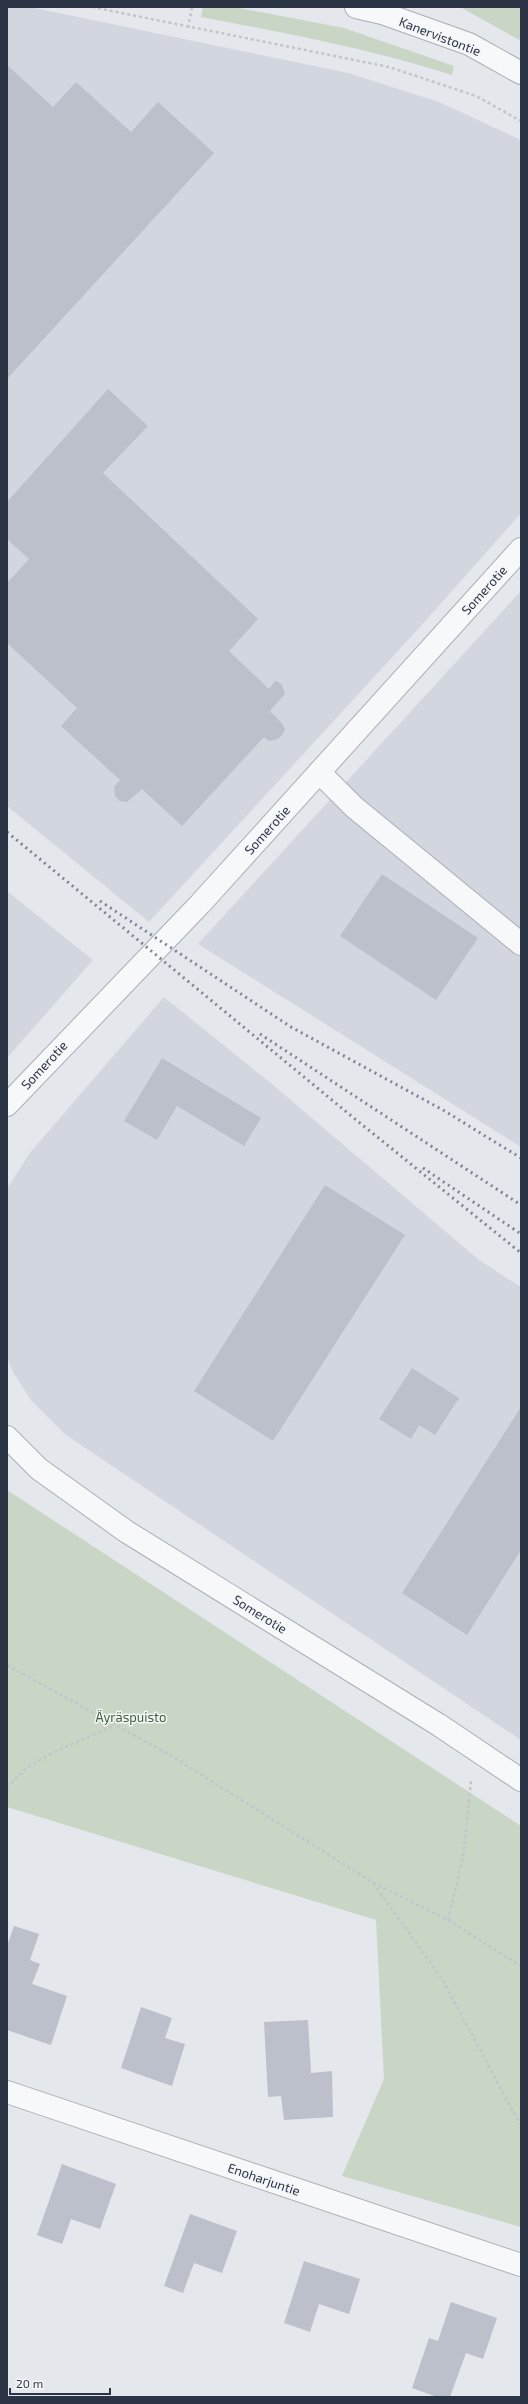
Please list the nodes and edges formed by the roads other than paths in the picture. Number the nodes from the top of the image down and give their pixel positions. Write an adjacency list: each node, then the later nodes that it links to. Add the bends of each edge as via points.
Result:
1 (356, 7): 2 (street, Kanervistontie, via 382,13 469,44)
2 (521, 73)
3 (521, 549): 4 (street, Somerotie)
4 (320, 772): 5 (street, via 354,807); 6 (street, Somerotie, via 200,904)
5 (521, 944)
6 (7, 1105)
7 (7, 1437): 8 (street, Somerotie, via 39,1469 127,1532)
8 (521, 1780)
9 (7, 2092): 10 (street, Enoharjuntie)
10 (521, 2265)

